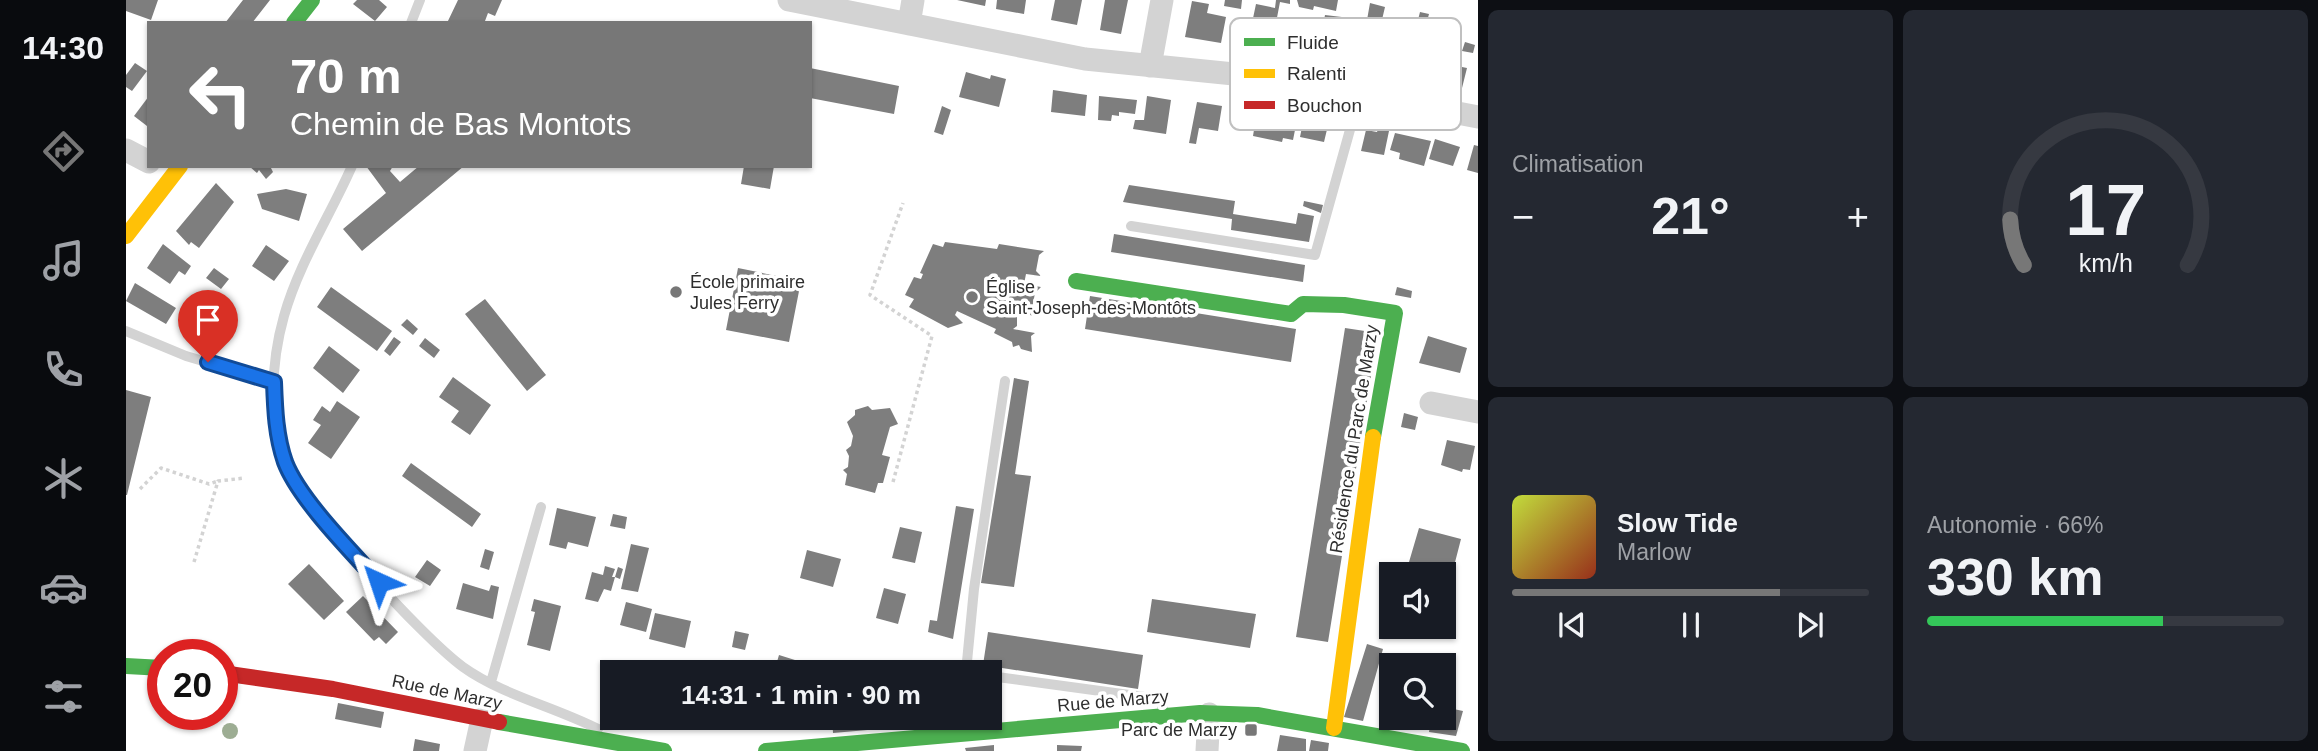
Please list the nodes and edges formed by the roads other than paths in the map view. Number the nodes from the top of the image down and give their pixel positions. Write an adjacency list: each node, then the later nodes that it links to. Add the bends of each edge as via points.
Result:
1 (312, 0): 6 (main road)
2 (420, 0): 7 (lane)
3 (789, 0): 8 (street)
4 (913, 0): 8 (street)
5 (1162, 0): 9 (street)
6 (296, 21)
7 (412, 21)
8 (909, 24): 9 (street, via 1086,59)
9 (1150, 66): 10 (street)
10 (1230, 77)
11 (1350, 130): 16 (lane, via 1315,255)
12 (126, 150): 13 (street)
13 (147, 161)
14 (351, 168): 21 (lane, via 316,236 284,317)
15 (170, 169): 17 (main road)
16 (1131, 226)
17 (126, 236)
18 (1076, 281): 34 (main road, Résidence du Parc de Marzy, via 1291,314 1303,304 1395,313 1364,485)
19 (126, 331): 21 (lane, via 186,356)
20 (1005, 381): 25 (lane)
21 (274, 382): 30 (lane, via 276,433 286,465 304,494 411,617 463,667)
22 (1431, 403): 23 (street)
23 (1478, 412)
24 (541, 507): 30 (lane)
25 (967, 660)
26 (126, 666): 27 (main road)
27 (147, 667)
28 (238, 675): 33 (main road, Rue de Marzy, via 294,680)
29 (1002, 678): 32 (lane, via 1159,699)
30 (491, 682): 35 (lane, via 582,720)
31 (1209, 714): 32 (main road, Rue de Marzy); 34 (main road, Rue de Marzy, via 1257,715); 40 (street)
32 (1166, 715): 36 (main road, Rue de Marzy, via 957,729)
33 (482, 719): 35 (main road, Rue de Marzy); 37 (street)
34 (1334, 728): 41 (main road, Rue de Marzy)
35 (632, 747): 38 (main road, Rue de Marzy)
36 (864, 747): 39 (main road, Rue de Marzy)
37 (475, 751)
38 (664, 751)
39 (766, 751)
40 (1207, 751)
41 (1462, 751)

